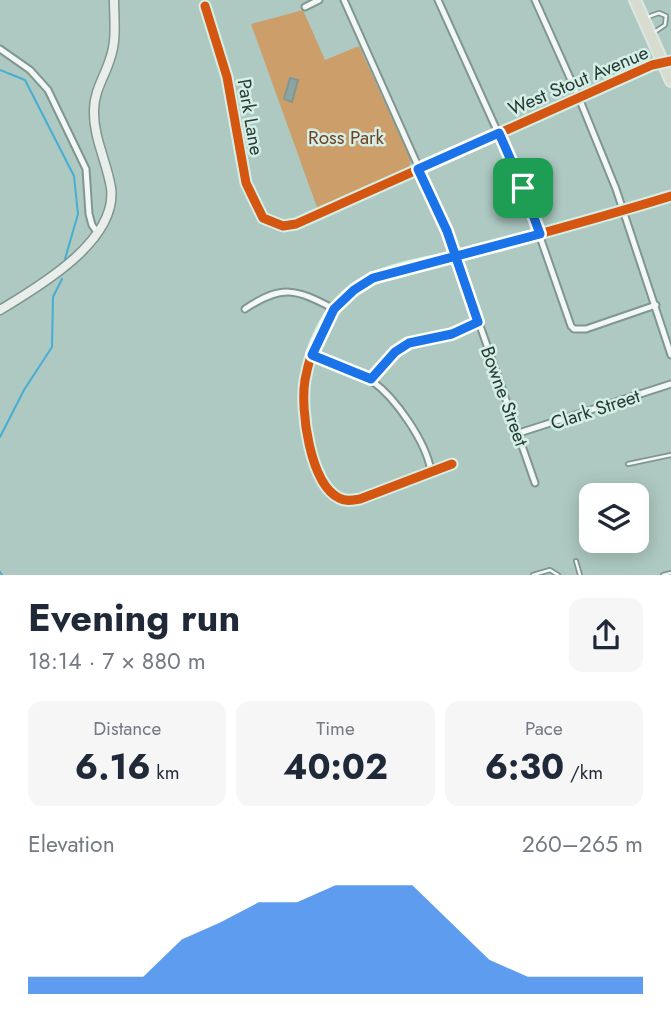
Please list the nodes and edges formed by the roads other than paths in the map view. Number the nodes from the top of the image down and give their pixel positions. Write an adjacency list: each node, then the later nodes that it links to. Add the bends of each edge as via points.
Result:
1 (114, 0): 20 (street, via 114,46 93,110 111,203)
2 (319, 0): 8 (street)
3 (344, 0): 16 (street, Bowne Street)
4 (438, 0): 15 (street)
5 (535, 0): 14 (street)
6 (635, 0): 9 (highway)
7 (205, 6): 19 (street, Park Lane, via 227,77 246,184 263,218)
8 (304, 7)
9 (643, 19): 10 (highway); 10 (lane, via 659,13 666,18 663,27)
10 (650, 35): 12 (highway)
11 (0, 49): 20 (street, via 30,70 48,90 86,169 89,214)
12 (667, 62): 13 (highway); 14 (street, West Stout Avenue)
13 (671, 80)
14 (579, 98): 15 (street, West Stout Avenue); 18 (street)
15 (499, 133): 16 (street, West Stout Avenue); 21 (street)
16 (418, 169): 19 (street, West Stout Avenue, via 296,224); 22 (street, Bowne Street)
17 (671, 196): 18 (street)
18 (624, 210): 21 (street); 23 (street)
19 (275, 224)
20 (97, 232): 26 (street, via 60,271)
21 (540, 234): 22 (street); 23 (street, via 569,323 575,329)
22 (455, 256): 25 (street, via 373,278); 27 (street, Bowne Street)
23 (656, 305): 29 (street)
24 (245, 309): 25 (street, via 270,294 288,292 309,296)
25 (334, 309): 28 (street)
26 (0, 310)
27 (478, 322): 30 (street, via 452,334 409,343); 32 (street, Bowne Street)
28 (312, 355): 30 (street); 36 (street, via 303,397 308,435 317,471 335,495 348,500 368,497)
29 (671, 355)
30 (371, 379): 36 (street, via 407,419)
31 (671, 384): 32 (street, Clark Street)
32 (519, 433): 37 (street, Bowne Street)
33 (671, 455): 35 (lane)
34 (452, 464): 36 (street)
35 (628, 464)
36 (431, 471)
37 (535, 483)
38 (576, 561): 42 (lane)
39 (671, 572): 43 (lane)
40 (533, 575): 41 (lane, via 554,570)
41 (558, 575)
42 (580, 575)
43 (663, 575)

